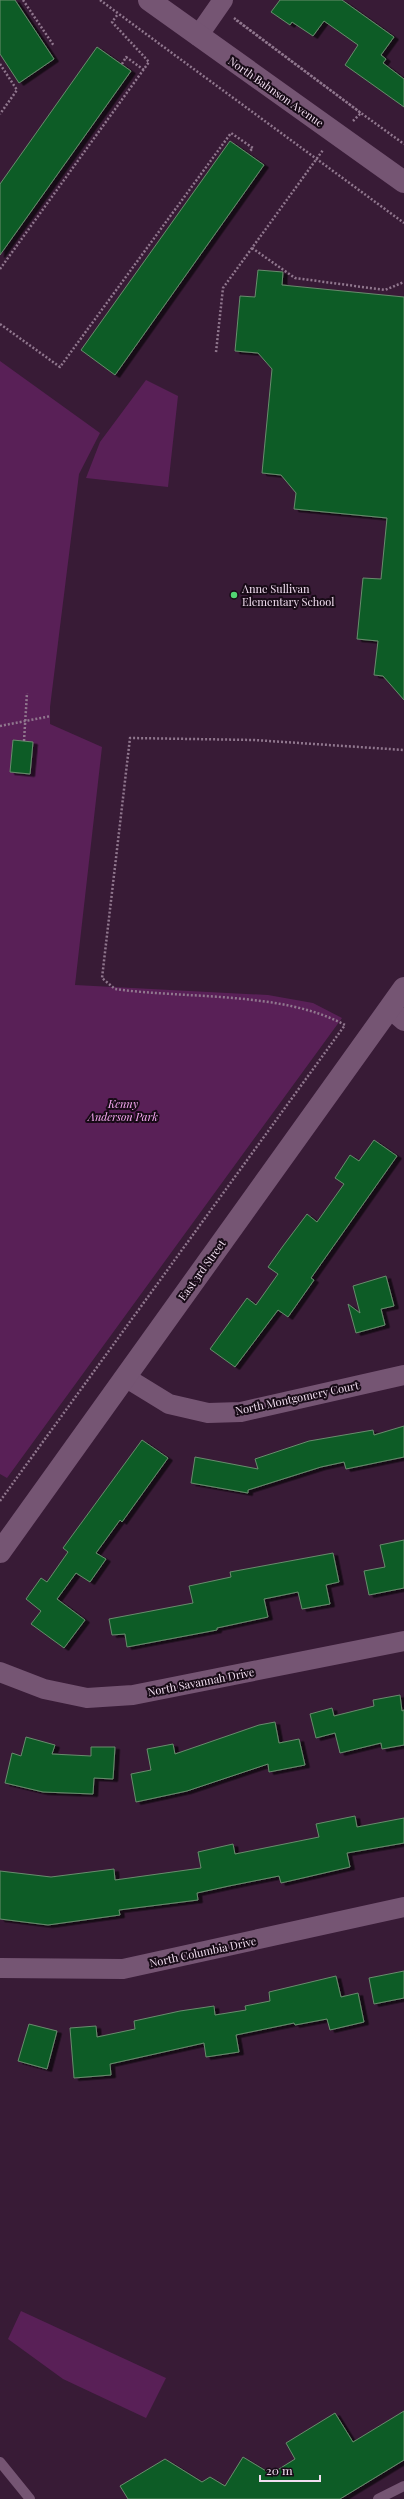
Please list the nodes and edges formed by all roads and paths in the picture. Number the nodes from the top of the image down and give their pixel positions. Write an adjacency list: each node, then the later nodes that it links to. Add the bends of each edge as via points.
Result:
1 (23, 0): 9 (path)
2 (100, 0): 5 (path)
3 (149, 0): 7 (street, North Bahnson Avenue)
4 (221, 3): 7 (street); 14 (path)
5 (118, 14): 10 (path); 13 (path, via 112,22 149,62)
6 (236, 20): 14 (path)
7 (198, 36): 19 (street, North Bahnson Avenue)
8 (161, 45): 10 (path)
9 (54, 46)
10 (179, 59): 18 (path)
11 (0, 64): 15 (path, via 17,90)
12 (122, 64): 13 (path, via 126,57)
13 (144, 70): 22 (path)
14 (361, 113): 16 (path)
15 (0, 114)
16 (404, 144)
17 (249, 152): 24 (path, via 253,148 231,133 60,368)
18 (316, 159): 20 (path); 21 (path)
19 (404, 182)
20 (404, 223)
21 (252, 248): 23 (path, via 295,278 385,290); 25 (path, via 223,288)
22 (0, 269)
23 (404, 282)
24 (0, 324)
25 (216, 352)
26 (27, 693): 28 (path)
27 (51, 716): 28 (path)
28 (25, 720): 29 (path); 30 (path)
29 (0, 726)
30 (24, 741)
31 (404, 750): 36 (path, via 254,740 130,738 102,978 115,989 262,1002 325,1014 345,1026)
32 (404, 988): 33 (street, East 3rd Street)
33 (397, 1015): 35 (street, East 3rd Street)
34 (404, 1374): 35 (street, North Montgomery Court, via 241,1412 208,1414 169,1404)
35 (125, 1377): 37 (street, East 3rd Street)
36 (0, 1501)
37 (0, 1552)
38 (404, 1641): 39 (street, North Savannah Drive, via 133,1695 87,1698 44,1688)
39 (0, 1672)
40 (404, 1907): 41 (street, North Columbia Drive, via 123,1969)
41 (0, 1968)
42 (0, 2462): 44 (lane)
43 (404, 2486): 45 (lane)
44 (30, 2499)
45 (378, 2499)

